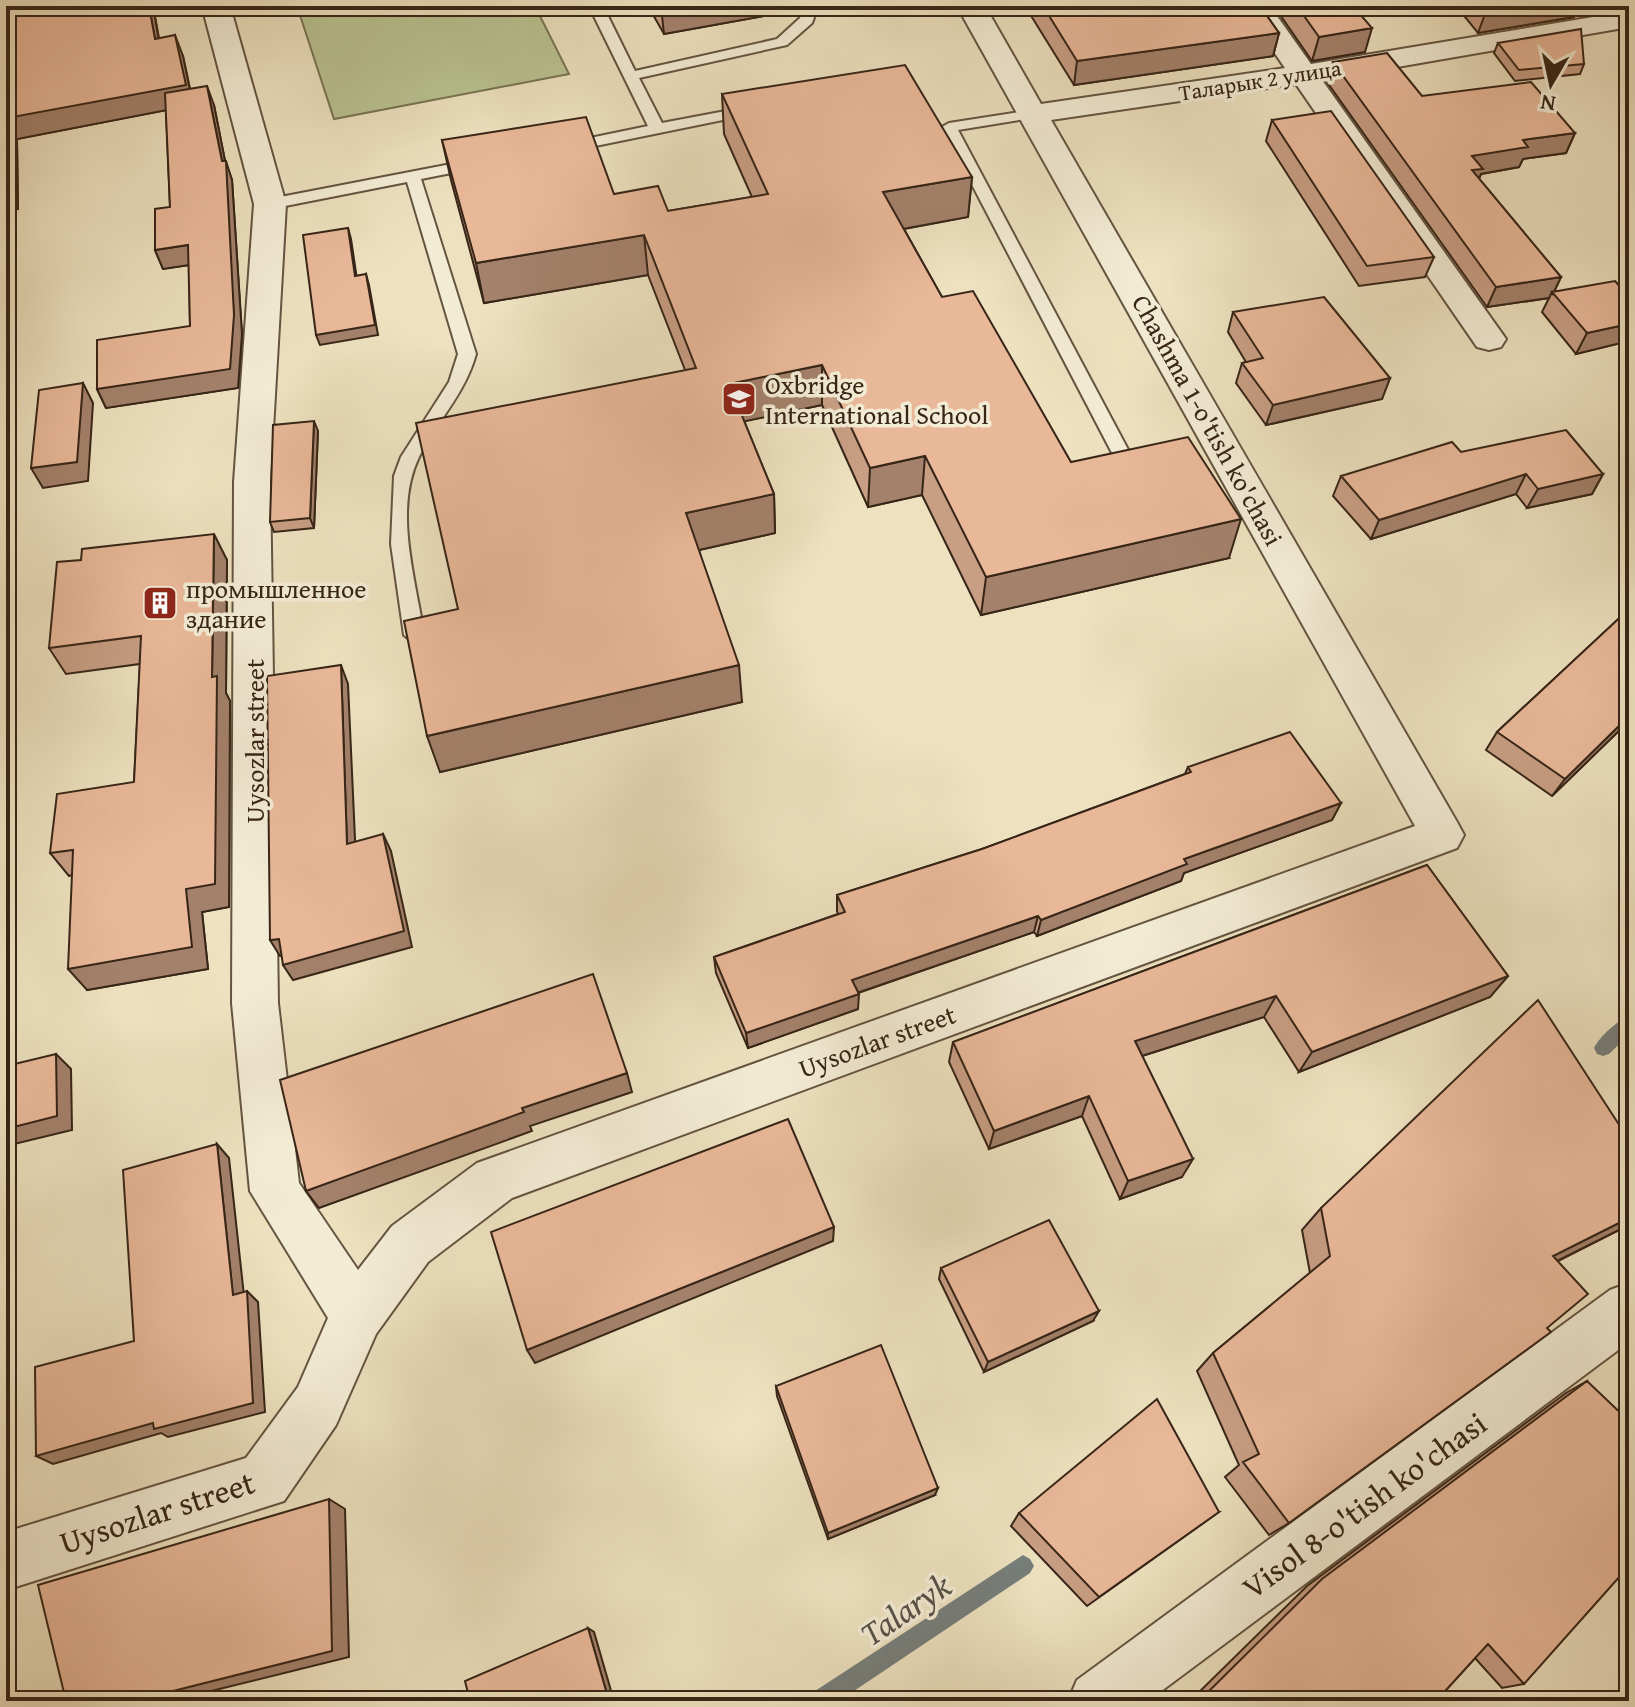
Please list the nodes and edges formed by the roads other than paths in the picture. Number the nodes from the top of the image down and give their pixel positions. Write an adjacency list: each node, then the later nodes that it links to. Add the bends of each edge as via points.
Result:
1 (216, 6): 16 (street, Uysozlar street)
2 (596, 6): 9 (lane)
3 (805, 6): 9 (lane, via 807,20 782,42)
4 (971, 6): 11 (street, Chashma 1-o'tish ko'chasi)
5 (1256, 6): 8 (street)
6 (1578, 16): 7 (street, Таларык 2 улица); 8 (street, Таларык 2 улица)
7 (1629, 19)
8 (1306, 74): 11 (street, Таларык 2 улица); 17 (street)
9 (631, 76): 12 (lane)
10 (764, 107): 12 (lane)
11 (1032, 114): 18 (lane, via 949,127); 20 (street, Chashma 1-o'tish ko'chasi)
12 (657, 129): 13 (lane)
13 (550, 150)
14 (489, 162): 15 (lane)
15 (413, 177): 16 (lane); 19 (lane, via 467,354 450,399 410,458 398,496)
16 (270, 204): 22 (street, Uysozlar street, via 252,482 255,1003 275,1191)
17 (1489, 339)
18 (1132, 474)
19 (414, 635)
20 (1442, 835): 22 (street, Uysozlar street, via 495,1180 410,1244)
21 (1629, 1309): 24 (street, Visol 8-o'tish ko'chasi)
22 (357, 1315): 23 (street, Uysozlar street, via 317,1406 264,1481)
23 (6, 1561)
24 (1098, 1701)

